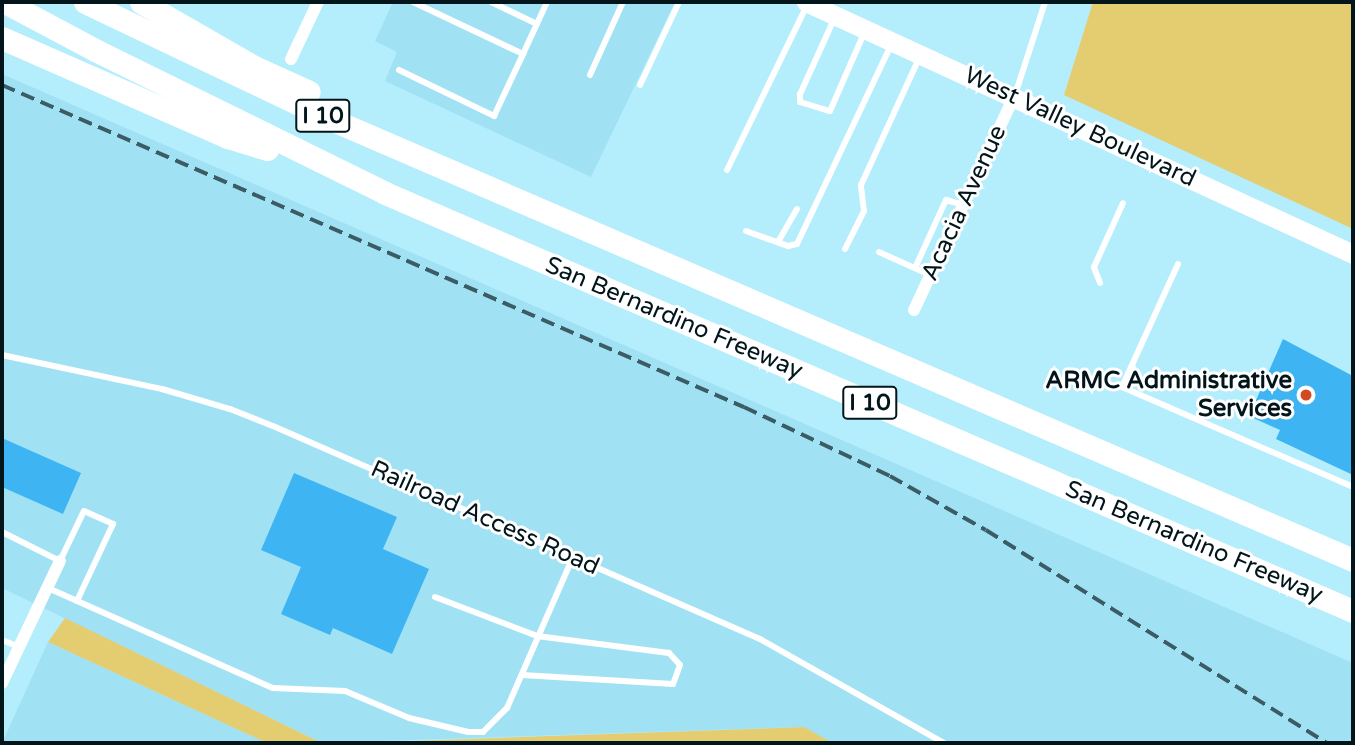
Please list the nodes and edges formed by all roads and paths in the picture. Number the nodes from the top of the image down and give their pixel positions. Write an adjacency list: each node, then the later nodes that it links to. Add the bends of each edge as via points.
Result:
1 (5, 2): 25 (highway, San Bernardino Freeway / I 10)
2 (85, 2): 29 (highway, San Bernardino Freeway / I 10, via 241,79)
3 (141, 2): 29 (highway, via 254,67 485,174)
4 (318, 2): 19 (street)
5 (412, 2): 17 (lane)
6 (491, 2): 13 (lane)
7 (547, 2): 13 (lane)
8 (624, 2): 21 (lane)
9 (680, 2): 22 (lane)
10 (807, 2): 12 (main road, West Valley Boulevard); 24 (lane)
11 (1045, 2): 23 (lane)
12 (836, 16): 14 (main road, West Valley Boulevard); 14 (lane, via 800,102 830,111)
13 (537, 24): 17 (lane)
14 (865, 29): 16 (main road, West Valley Boulevard)
15 (2, 38): 25 (highway, via 228,137)
16 (893, 42): 18 (main road, West Valley Boulevard); 31 (lane, via 800,240 793,246)
17 (523, 54): 20 (lane, via 494,116)
18 (921, 54): 23 (main road, West Valley Boulevard); 32 (lane, via 861,185 864,211)
19 (291, 59)
20 (399, 69)
21 (590, 75)
22 (640, 85)
23 (1014, 97): 27 (street, Acacia Avenue); 34 (main road, West Valley Boulevard)
24 (727, 170)
25 (337, 171): 49 (highway, San Bernardino Freeway / I 10)
26 (1123, 203): 38 (lane, via 1094,267)
27 (963, 205): 36 (lane, via 946,200); 37 (street, Acacia Avenue)
28 (797, 209): 31 (lane)
29 (565, 222): 44 (highway, San Bernardino Freeway / I 10)
30 (746, 231): 31 (lane)
31 (778, 242)
32 (845, 249)
33 (879, 251): 36 (lane)
34 (1353, 254)
35 (1178, 264): 41 (lane, via 1122,387)
36 (915, 268): 37 (lane)
37 (930, 275): 39 (street, Acacia Avenue)
38 (1100, 283)
39 (914, 310)
40 (2, 355): 43 (lane, Railroad Access Road, via 162,388 230,409)
41 (1353, 487)
42 (2, 532): 45 (lane)
43 (573, 557): 50 (lane); 55 (lane, Railroad Access Road, via 760,639)
44 (1353, 560)
45 (60, 561): 46 (street); 48 (lane, via 84,511 113,524)
46 (47, 588): 48 (lane); 52 (street)
47 (435, 597): 50 (lane)
48 (77, 601): 53 (lane, via 272,688 345,691 409,718 468,732 483,732 507,708)
49 (1353, 611)
50 (537, 636): 53 (lane); 53 (lane, via 669,653 680,665 673,684)
51 (2, 640): 52 (lane)
52 (19, 647): 54 (street)
53 (522, 675)
54 (2, 683)
55 (944, 743)

